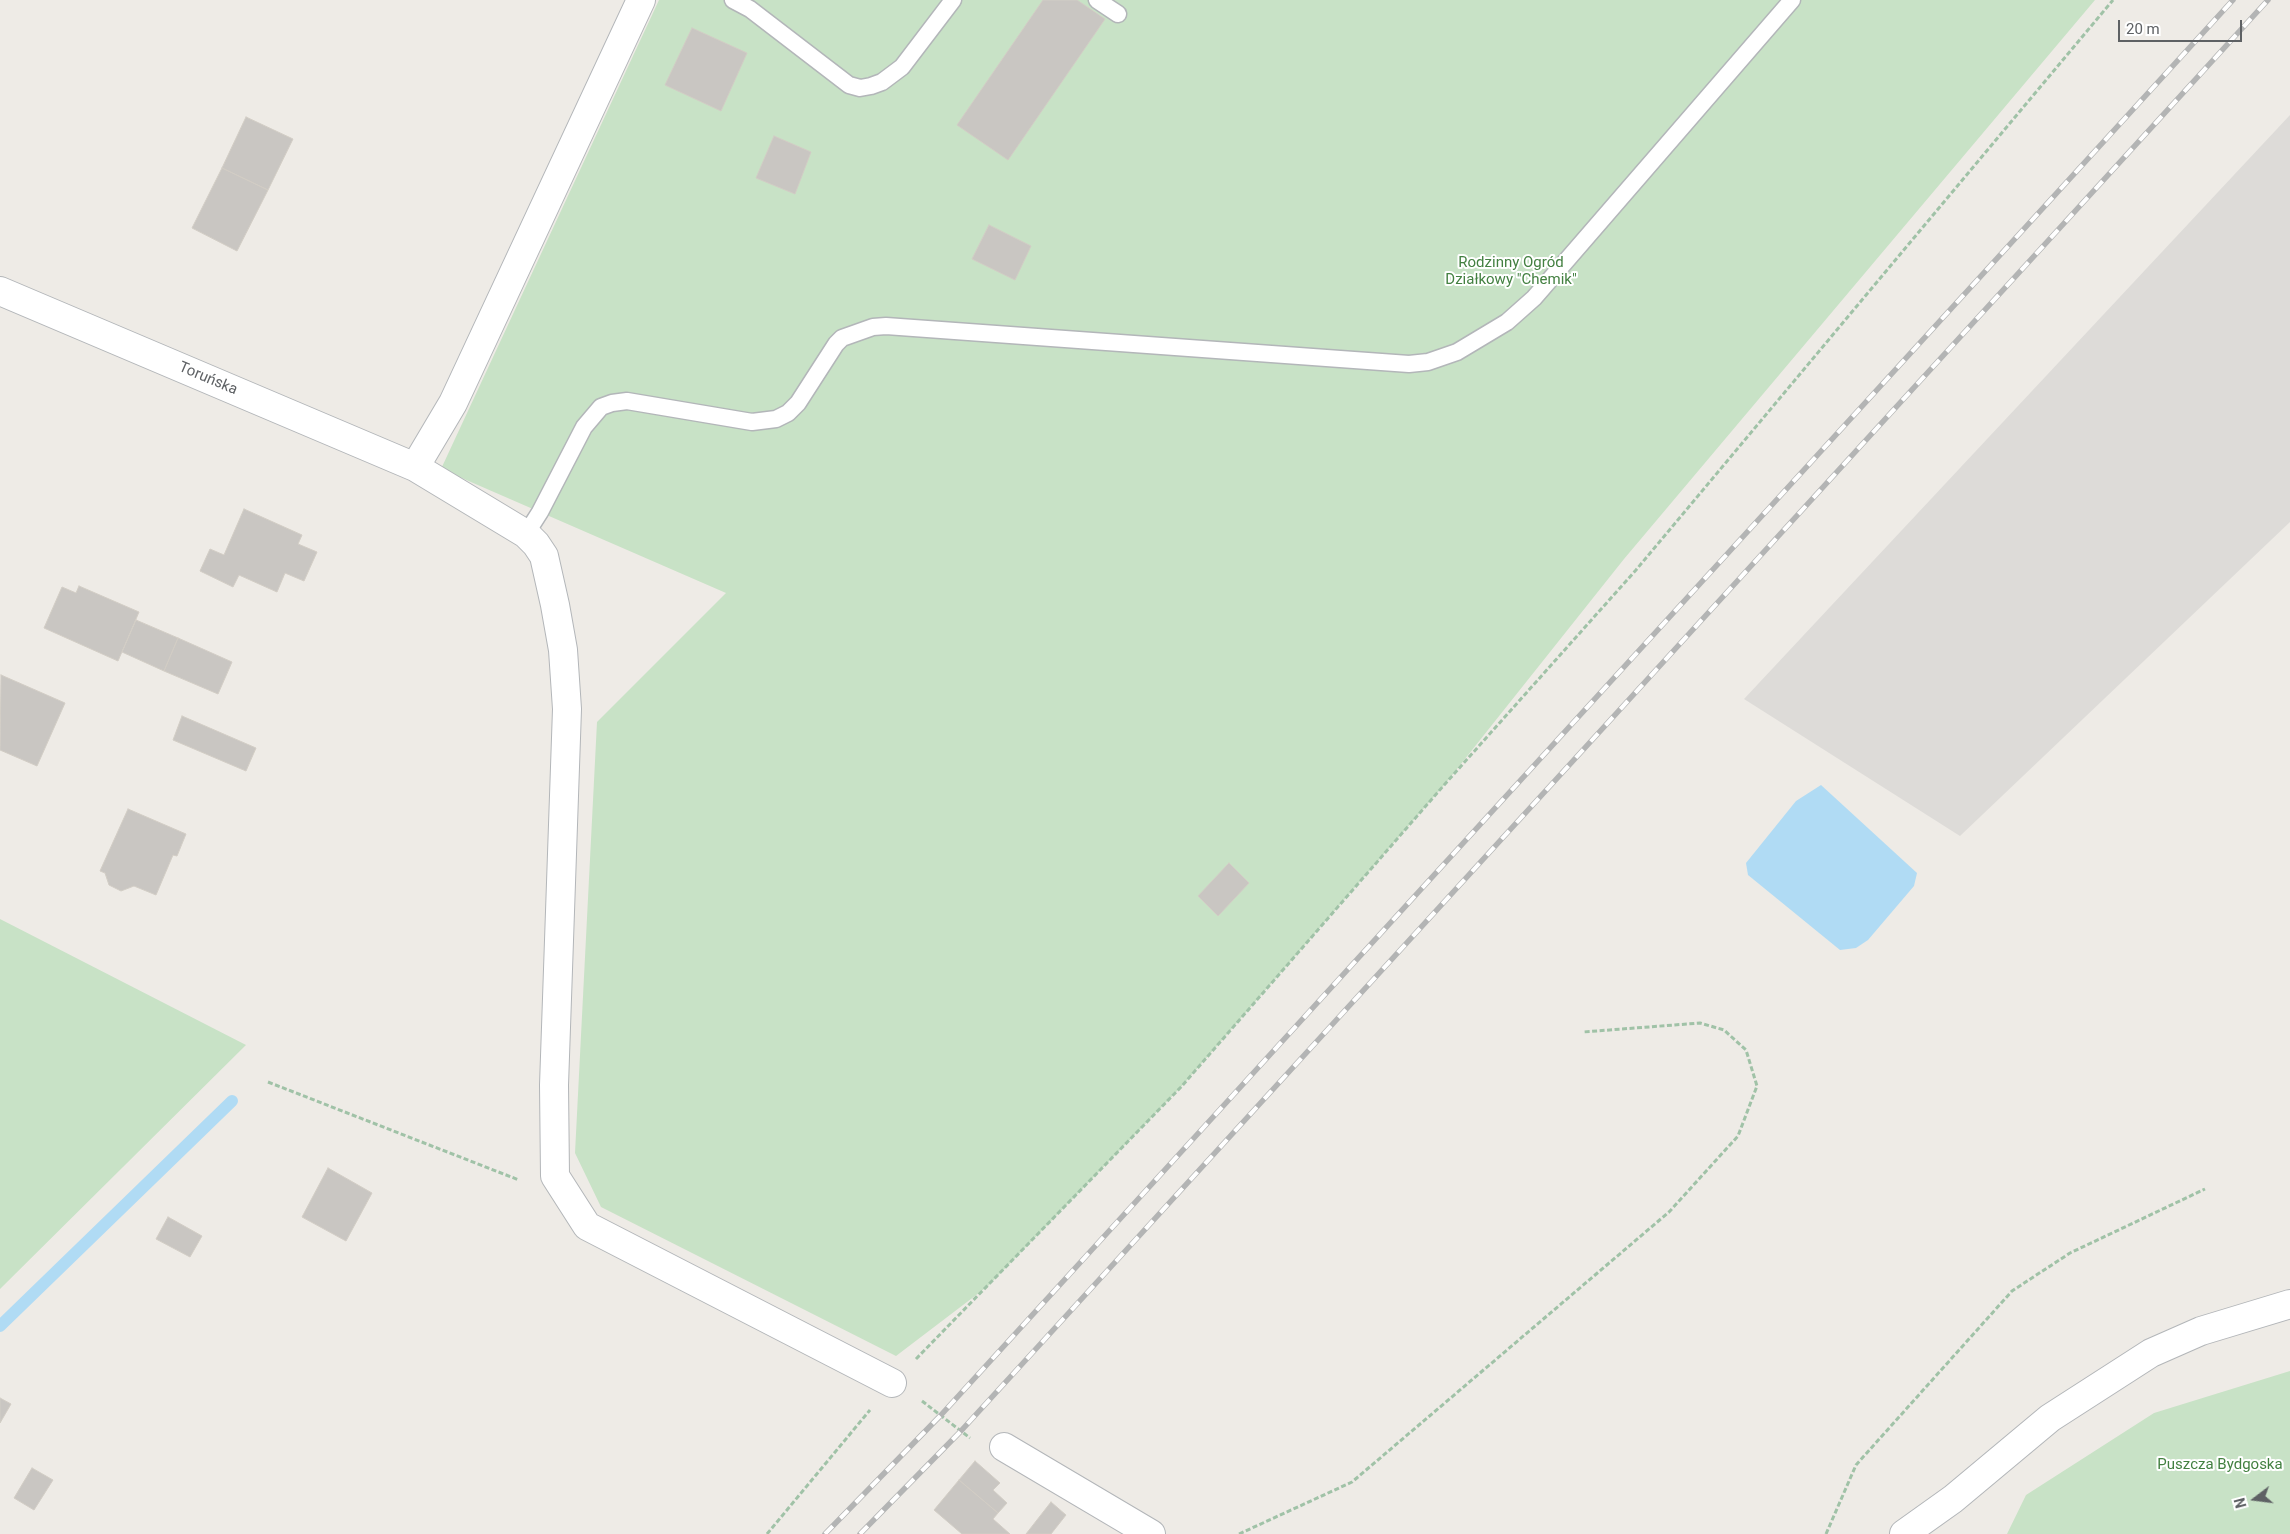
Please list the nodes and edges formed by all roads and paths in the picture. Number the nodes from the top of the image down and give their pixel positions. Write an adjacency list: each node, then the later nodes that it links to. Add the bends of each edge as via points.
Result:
1 (641, 0): 9 (street, via 453,403)
2 (733, 0): 3 (lane, via 750,9 850,85 860,88 882,82 902,67)
3 (952, 0)
4 (1097, 0): 7 (lane)
5 (1792, 0): 10 (lane, via 1534,298 1507,322 1457,352 1428,362 1409,364 896,326 873,327 842,338 798,403 776,419 752,422 627,402 601,407 584,427)
6 (2113, 0): 16 (path, via 1636,570 1444,784 1181,1087)
7 (1118, 14)
8 (0, 290): 9 (street, Toruńska)
9 (416, 467): 10 (street, Toruńska)
10 (526, 534): 14 (street, Toruńska, via 544,556 549,573 563,650 567,709 554,1085 555,1176)
11 (1584, 1032): 20 (path, via 1700,1023 1724,1030 1746,1050 1757,1086 1738,1136 1669,1212 1352,1482)
12 (268, 1082): 14 (path)
13 (2205, 1189): 21 (path, via 2070,1253 2012,1291 1856,1465)
14 (571, 1200): 16 (street, Toruńska, via 587,1226)
15 (2290, 1304): 22 (street, via 2201,1331 2151,1353 2050,1418)
16 (892, 1383): 17 (path, via 909,1397 925,1402 960,1432 980,1444); 18 (path)
17 (1004, 1447): 19 (street)
18 (767, 1534)
19 (1152, 1534)
20 (1239, 1534)
21 (1826, 1534)
22 (1904, 1534)

